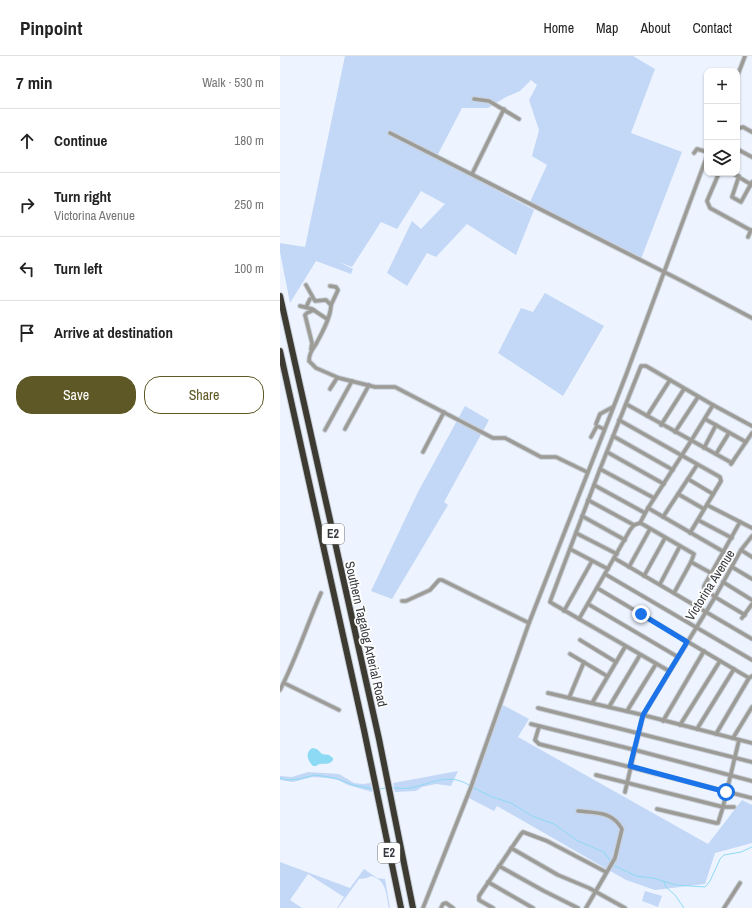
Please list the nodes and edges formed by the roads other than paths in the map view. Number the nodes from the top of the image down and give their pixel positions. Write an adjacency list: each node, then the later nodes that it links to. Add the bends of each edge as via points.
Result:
1 (745, 56): 2 (street)
2 (740, 69)
3 (474, 99): 4 (street, via 489,101)
4 (504, 109): 5 (street); 14 (street)
5 (519, 119)
6 (740, 128): 7 (street)
7 (752, 132)
8 (390, 133): 14 (street)
9 (704, 151): 11 (street, via 697,149)
10 (740, 151): 12 (street)
11 (694, 153)
12 (752, 157)
13 (704, 164): 20 (street)
14 (472, 174): 20 (street)
15 (718, 176): 18 (street, via 707,204)
16 (739, 176): 17 (street); 17 (street, via 732,197 741,202)
17 (752, 183)
18 (752, 230): 19 (street)
19 (748, 237)
20 (664, 272): 29 (street); 42 (street)
21 (306, 286): 25 (street, via 315,301 326,300)
22 (330, 286): 25 (street, via 338,290)
23 (280, 296): 185 (highway, Southern Tagalog Arterial Road / E2)
24 (310, 299): 27 (street)
25 (330, 305): 30 (street)
26 (300, 306): 27 (street)
27 (306, 307): 28 (street)
28 (314, 310): 30 (street); 32 (street, via 305,315 312,343)
29 (752, 318)
30 (327, 319): 32 (street)
31 (280, 351): 184 (highway, Southern Tagalog Arterial Road / E2)
32 (311, 351): 33 (street, via 308,356 310,363)
33 (337, 378): 35 (street); 37 (street)
34 (670, 380): 38 (street); 40 (street, via 642,365); 44 (street)
35 (352, 381): 36 (street); 53 (street)
36 (369, 385): 43 (street, via 395,387); 51 (street)
37 (330, 389)
38 (684, 389): 39 (street); 48 (street)
39 (698, 397): 41 (street); 54 (street)
40 (626, 404): 44 (street); 46 (street)
41 (713, 405): 45 (street); 50 (street)
42 (613, 407): 47 (street, via 600,414); 52 (street)
43 (444, 412): 62 (street); 69 (street, via 493,438 505,438 542,457 556,457)
44 (647, 416): 48 (street)
45 (705, 419): 49 (street); 59 (street)
46 (619, 420): 57 (street); 65 (street)
47 (596, 424)
48 (661, 425): 54 (street)
49 (716, 425): 55 (street); 61 (street)
50 (752, 426)
51 (345, 429)
52 (604, 429): 58 (street, via 597,426); 69 (street)
53 (325, 430)
54 (676, 432): 59 (street)
55 (729, 433): 60 (street); 64 (street)
56 (752, 433): 60 (street)
57 (613, 436): 63 (street); 68 (street)
58 (591, 437)
59 (692, 441): 61 (street); 65 (street)
60 (746, 442): 64 (street, via 731,464)
61 (704, 448): 64 (street)
62 (423, 452)
63 (606, 452): 67 (street); 71 (street)
64 (716, 454)
65 (682, 455): 66 (street); 68 (street)
66 (697, 464): 70 (street); 74 (street, via 720,477 721,481)
67 (600, 469): 72 (street); 75 (street)
68 (673, 470): 71 (street)
69 (587, 472): 123 (street)
70 (688, 479): 73 (street); 74 (street)
71 (664, 484): 75 (street)
72 (594, 485): 76 (street); 79 (street)
73 (678, 494): 77 (street); 81 (street)
74 (714, 494): 77 (street)
75 (654, 498): 78 (street)
76 (588, 500): 80 (street); 85 (street)
77 (706, 507): 82 (street); 83 (street)
78 (648, 508): 79 (street); 81 (street)
79 (645, 513): 84 (street)
80 (582, 516): 88 (street); 93 (street)
81 (663, 517): 89 (street)
82 (698, 520): 89 (street); 92 (street)
83 (740, 522): 86 (street); 92 (street)
84 (640, 523): 85 (street); 87 (street)
85 (634, 525): 93 (street)
86 (752, 528)
87 (650, 529): 91 (street); 103 (street)
88 (576, 533): 95 (street); 98 (street)
89 (690, 533): 97 (street)
90 (752, 536): 96 (street)
91 (665, 538): 94 (street); 108 (street)
92 (732, 538): 97 (street)
93 (625, 540): 98 (street)
94 (680, 546): 102 (street, via 694,554); 111 (street)
95 (570, 549): 101 (street); 120 (street, via 550,599)
96 (741, 550): 99 (street, Victorina Avenue); 104 (street, Victorina Avenue)
97 (724, 552): 106 (street)
98 (617, 554): 100 (street)
99 (752, 557)
100 (614, 558): 103 (street); 105 (street)
101 (592, 561): 105 (street); 120 (street)
102 (691, 562): 106 (street); 114 (street)
103 (629, 567): 108 (street)
104 (732, 567): 109 (street); 110 (street, Victorina Avenue)
105 (608, 569): 107 (street)
106 (711, 573): 115 (street, via 704,588)
107 (605, 574): 112 (street); 124 (street)
108 (644, 576): 111 (street)
109 (752, 580)
110 (723, 582): 115 (street, Victorina Avenue); 117 (street)
111 (660, 584): 114 (street)
112 (597, 588): 118 (street); 127 (street)
113 (321, 593): 142 (street)
114 (674, 593): 121 (street)
115 (715, 597): 119 (street, via 744,616); 121 (street, Victorina Avenue)
116 (402, 600): 123 (street, via 406,601 430,590 442,580)
117 (752, 600)
118 (588, 604): 122 (street); 132 (street)
119 (752, 604)
120 (564, 611): 122 (street)
121 (705, 612): 124 (street, Victorina Avenue); 125 (street)
122 (579, 619): 128 (street)
123 (529, 623): 186 (street, via 471,785)
124 (696, 627): 127 (street, Victorina Avenue); 133 (street)
125 (752, 639)
126 (580, 640): 136 (street)
127 (687, 642): 129 (street); 132 (street, Victorina Avenue)
128 (625, 647): 131 (street); 136 (street)
129 (704, 651): 134 (street); 153 (street)
130 (570, 654): 135 (street)
131 (640, 655): 137 (street); 147 (street)
132 (678, 657): 139 (street, Victorina Avenue)
133 (752, 660)
134 (720, 661): 138 (street); 155 (street)
135 (584, 662): 140 (street); 145 (street)
136 (616, 662): 140 (street)
137 (656, 664): 139 (street); 151 (street)
138 (734, 669): 141 (street); 157 (street)
139 (669, 671): 152 (street, Victorina Avenue)
140 (607, 676): 146 (street)
141 (750, 677): 159 (street)
142 (284, 683): 143 (street); 150 (street)
143 (280, 690)
144 (548, 693): 145 (street)
145 (570, 698): 146 (street)
146 (592, 703): 147 (street)
147 (609, 707): 151 (street)
148 (752, 707): 160 (street)
149 (538, 708): 158 (street)
150 (339, 710)
151 (626, 711): 152 (street)
152 (643, 715): 153 (street); 158 (street, Victorina Avenue)
153 (663, 721): 155 (street)
154 (531, 724): 156 (street)
155 (680, 725): 157 (street)
156 (539, 726): 163 (street); 166 (street, via 535,740 539,744)
157 (697, 729): 159 (street)
158 (638, 734): 163 (street, Victorina Avenue); 164 (street)
159 (716, 734): 160 (street)
160 (733, 738): 161 (street)
161 (739, 740): 162 (street); 164 (street)
162 (752, 742)
163 (635, 750): 166 (street, Victorina Avenue); 168 (street)
164 (735, 758): 165 (street); 168 (street)
165 (752, 762)
166 (630, 766): 170 (street, Victorina Avenue); 172 (street)
167 (596, 775): 170 (street)
168 (730, 775): 169 (street); 172 (street)
169 (752, 781)
170 (627, 784): 171 (street, Victorina Avenue); 174 (street)
171 (625, 792)
172 (726, 792): 173 (street); 174 (street)
173 (752, 798)
174 (723, 807): 175 (street); 176 (street, via 716,823)
175 (734, 807)
176 (657, 809)
177 (578, 811): 180 (street, via 605,814 614,818 622,829 615,858)
178 (511, 848): 179 (street); 180 (street, via 523,832 547,841); 183 (street, via 558,875)
179 (499, 866): 181 (street); 191 (street)
180 (606, 872): 183 (street)
181 (488, 882): 189 (street, via 479,900); 190 (street)
182 (740, 882): 194 (street)
183 (595, 892): 192 (street); 193 (street)
184 (401, 908)
185 (414, 908)
186 (423, 908)
187 (441, 908): 188 (street, via 446,903)
188 (453, 908)
189 (493, 908)
190 (533, 908)
191 (578, 908)
192 (586, 908)
193 (625, 908)
194 (724, 908)

